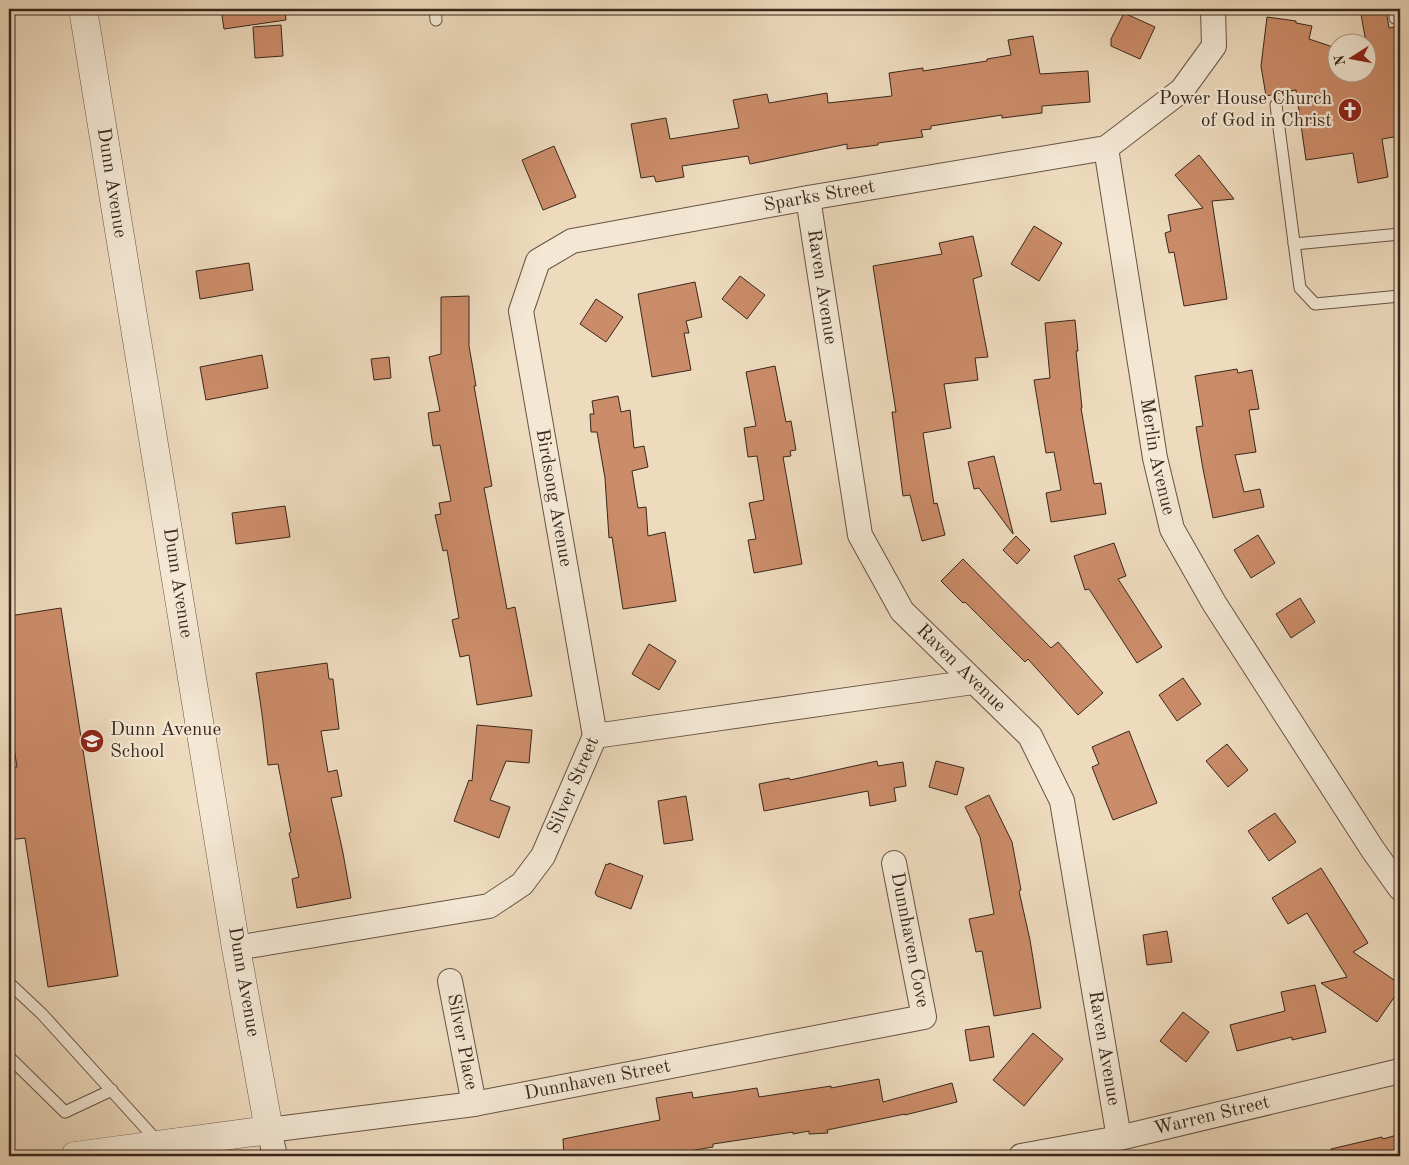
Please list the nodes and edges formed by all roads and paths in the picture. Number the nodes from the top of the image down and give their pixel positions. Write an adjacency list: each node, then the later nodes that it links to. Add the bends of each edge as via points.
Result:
1 (83, 9): 14 (street, Dunn Avenue)
2 (1212, 9): 4 (street, via 1214,46 1182,90)
3 (1276, 105): 7 (lane)
4 (1106, 148): 5 (street, Sparks Street); 13 (street, Merlin Avenue, via 1155,458 1172,529 1214,603)
5 (808, 198): 8 (street, Sparks Street, via 572,241); 10 (street, Raven Avenue, via 860,535 902,611)
6 (1400, 234): 7 (lane)
7 (1294, 244): 9 (lane, via 1300,288 1316,304)
8 (538, 262): 11 (street, Birdsong Avenue, via 521,312)
9 (1400, 296)
10 (973, 682): 11 (street, Silver Street); 23 (street, Raven Avenue, via 1030,736 1062,801)
11 (595, 736): 14 (street, Silver Street, via 543,856 522,884 489,906)
12 (894, 863): 17 (street, Dunnhaven Cove)
13 (1400, 888)
14 (236, 948): 22 (street, Dunn Avenue)
15 (450, 981): 21 (street, Silver Place)
16 (9, 983): 20 (lane)
17 (924, 1017): 21 (street, Dunnhaven Street)
18 (9, 1057): 20 (lane, via 65,1112)
19 (1400, 1071): 23 (street, Warren Street)
20 (112, 1090): 24 (lane)
21 (474, 1104): 22 (street, Dunnhaven Street)
22 (269, 1130): 24 (street); 27 (street, Dunn Avenue)
23 (1119, 1138): 25 (street, Warren Street)
24 (160, 1144): 26 (street)
25 (1057, 1153): 28 (street, Warren Street)
26 (75, 1156)
27 (274, 1156)
28 (1021, 1156)

